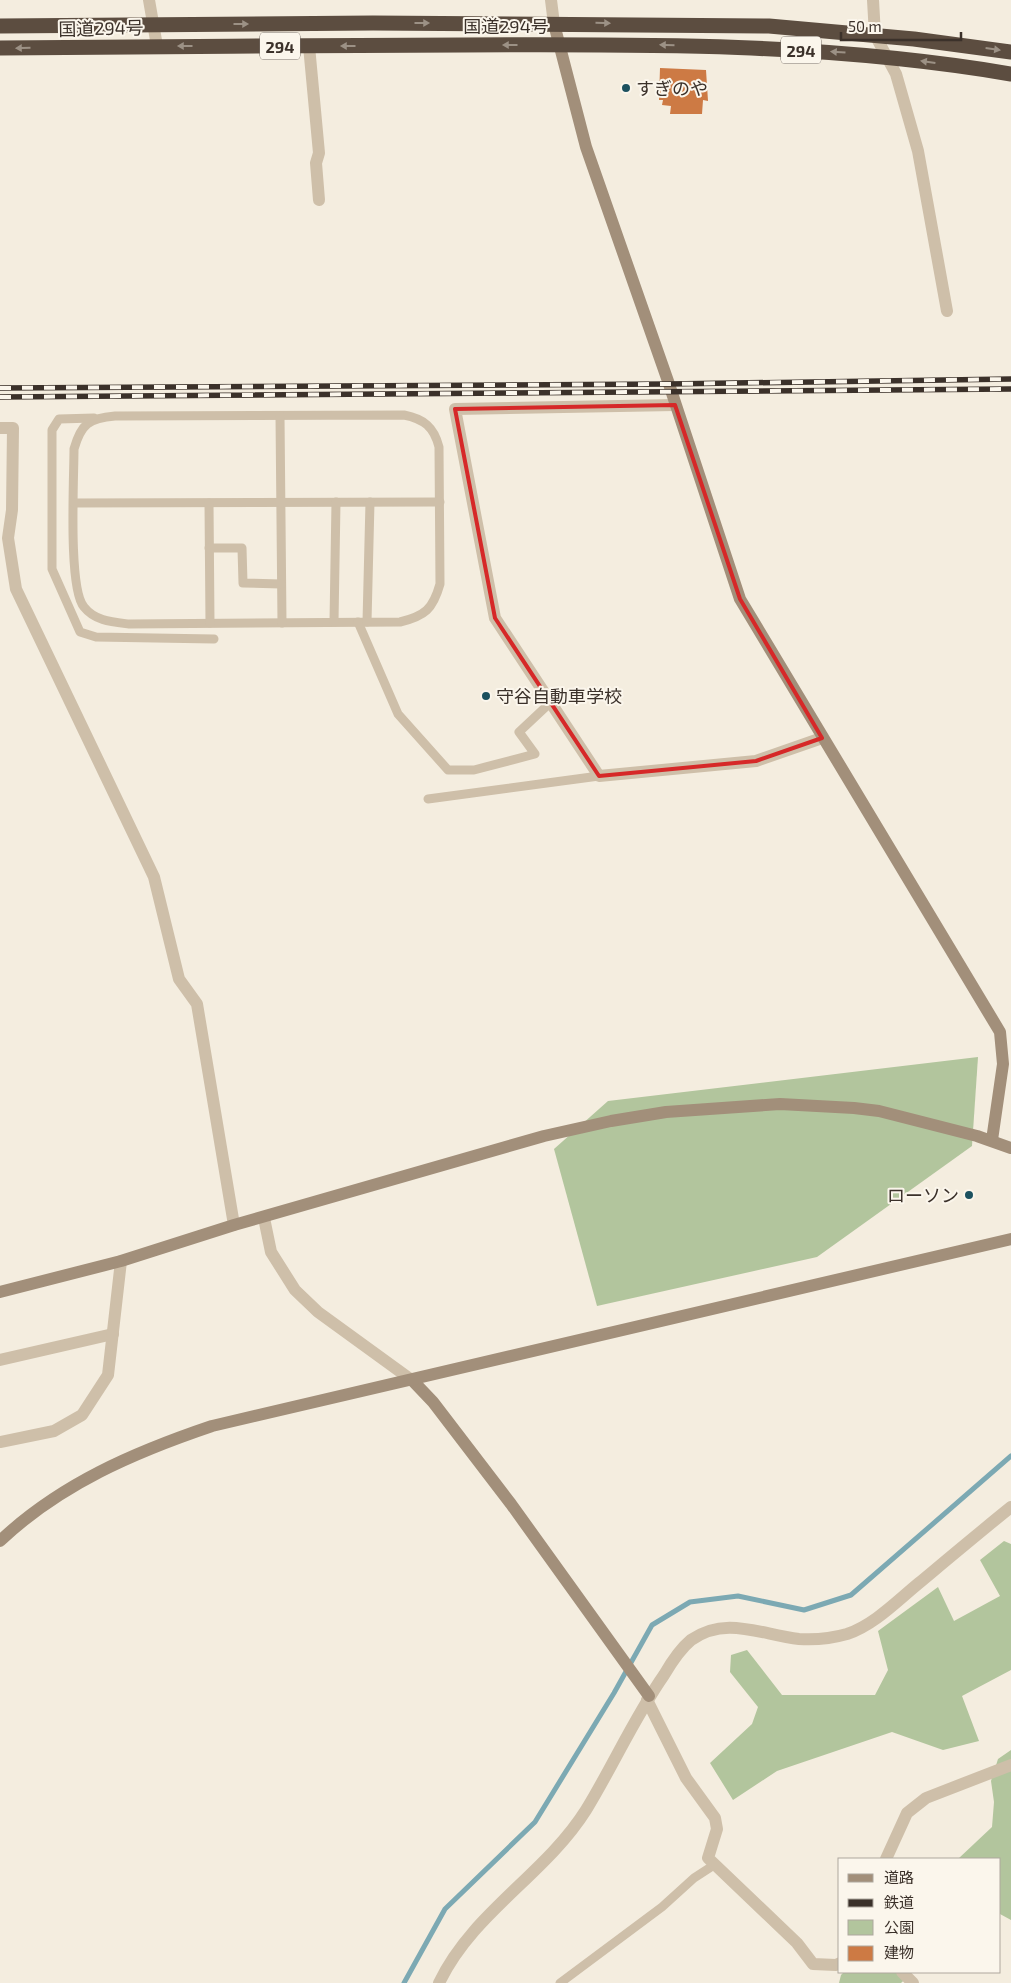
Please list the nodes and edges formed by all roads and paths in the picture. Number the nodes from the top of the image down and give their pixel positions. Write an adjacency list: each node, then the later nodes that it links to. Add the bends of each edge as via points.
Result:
1 (149, 0): 5 (street)
2 (551, 0): 4 (street)
3 (873, 0): 7 (street)
4 (554, 24): 5 (highway, 国道294号 / 294, one-way to 4); 7 (highway, 国道294号 / 294, one-way to 7, via 769,26); 8 (street)
5 (154, 25): 6 (highway, 国道294号 / 294); 9 (street)
6 (0, 26)
7 (875, 35): 12 (highway, 国道294号 / 294, one-way to 12); 13 (street)
8 (559, 45): 10 (highway, 国道294号 / 294, one-way to 10); 13 (highway, 国道294号 / 294, one-way to 8, via 773,48); 17 (street, via 586,147)
9 (157, 46): 10 (highway, 国道294号 / 294, one-way to 9); 11 (highway, 国道294号 / 294, one-way to 11)
10 (309, 46): 15 (street, via 319,153 316,163)
11 (0, 48)
12 (1011, 52)
13 (886, 57): 14 (highway, 国道294号 / 294, one-way to 13); 16 (street, via 896,74 918,151)
14 (1011, 74)
15 (319, 200)
16 (947, 311)
17 (675, 405): 35 (street, via 455,409 495,618); 36 (street, via 740,599)
18 (280, 416): 19 (lane); 22 (lane); 25 (lane, via 404,415 420,418 434,432 440,447)
19 (102, 417): 26 (lane, via 88,422 78,433 74,449); 34 (lane, via 59,419 52,430 52,569 80,632 96,637)
20 (0, 428): 42 (street, via 13,428 12,510 8,538 16,589 154,877 179,979 197,1004)
21 (209, 502): 22 (lane); 26 (lane); 27 (lane)
22 (280, 502): 23 (lane); 28 (lane)
23 (336, 502): 24 (lane); 29 (lane)
24 (370, 502): 25 (lane); 31 (lane)
25 (440, 502): 31 (lane, via 440,584 434,602 418,618 400,622)
26 (74, 503): 32 (lane, via 75,584 83,607 96,618 110,622)
27 (209, 548): 28 (lane, via 242,548 243,583); 32 (lane)
28 (281, 584): 33 (lane)
29 (334, 622): 30 (lane); 33 (lane)
30 (358, 622): 31 (lane); 35 (lane, via 398,714 448,770 474,770 535,754 519,732)
31 (367, 622)
32 (210, 623): 33 (lane)
33 (282, 623)
34 (214, 639)
35 (551, 702): 37 (street)
36 (822, 738): 37 (street, via 756,761); 39 (street, via 1000,1032 1003,1064)
37 (599, 776): 38 (lane)
38 (428, 800)
39 (992, 1140): 40 (street); 41 (street, via 862,1109 780,1104 698,1108 611,1121 544,1136)
40 (1011, 1148)
41 (264, 1218): 42 (street); 48 (street, via 271,1252 295,1290 318,1312)
42 (234, 1225): 44 (street)
43 (1011, 1239): 48 (street)
44 (121, 1261): 45 (street); 46 (street)
45 (0, 1292)
46 (113, 1334): 47 (street); 49 (street, via 108,1374 82,1415 54,1431)
47 (0, 1360)
48 (413, 1381): 51 (street, via 372,1387 222,1424 151,1446 89,1476 18,1524); 52 (street, via 433,1402 511,1504 623,1658)
49 (0, 1442)
50 (1011, 1507): 52 (street, via 878,1617 848,1634 800,1639 742,1627 716,1628 690,1641)
51 (0, 1541)
52 (648, 1698): 55 (street, via 686,1778 715,1818 717,1829 708,1858); 58 (street, via 586,1810 568,1835 472,1932 450,1959)
53 (1011, 1765): 54 (street, via 926,1798 906,1813)
54 (886, 1858)
55 (714, 1865): 56 (street, via 797,1943 812,1964); 59 (lane)
56 (838, 1964)
57 (903, 1973): 60 (street)
58 (439, 1983)
59 (560, 1983)
60 (913, 1983)

